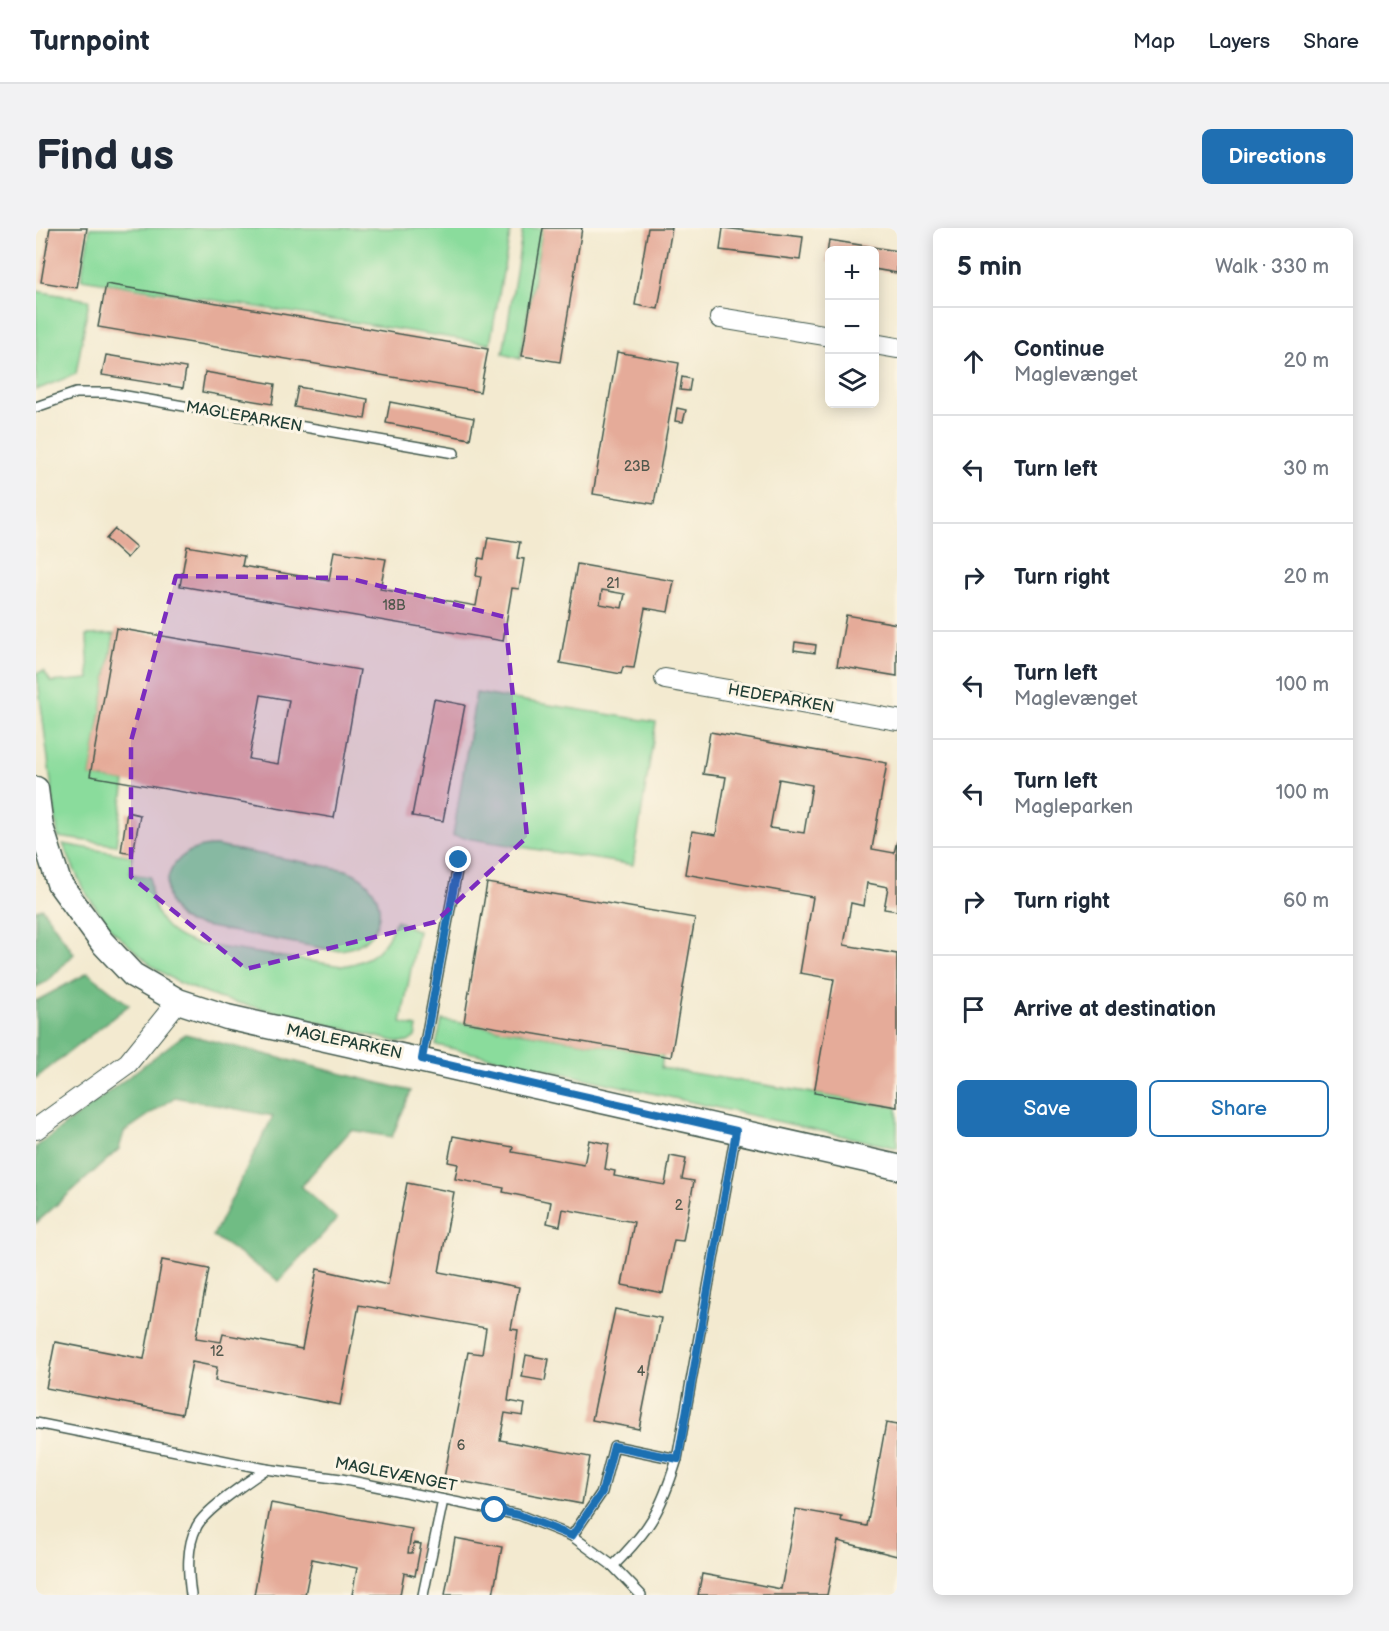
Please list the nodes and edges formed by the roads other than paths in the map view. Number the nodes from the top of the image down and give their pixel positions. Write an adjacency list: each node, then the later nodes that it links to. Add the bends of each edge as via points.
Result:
1 (720, 318): 2 (street)
2 (825, 335)
3 (879, 345): 4 (street)
4 (897, 348)
5 (36, 407): 6 (lane, MAGLEPARKEN, via 76,393 109,393)
6 (454, 453)
7 (665, 679): 8 (street, HEDEPARKEN)
8 (897, 720)
9 (36, 789): 11 (street, MAGLEPARKEN, via 41,827 59,883 102,942 133,975)
10 (459, 860): 12 (lane)
11 (178, 1001): 12 (street, MAGLEPARKEN, via 227,1017); 13 (street, via 128,1063)
12 (422, 1059): 14 (street, MAGLEPARKEN)
13 (36, 1130)
14 (736, 1131): 15 (street, MAGLEPARKEN); 17 (lane)
15 (897, 1167)
16 (36, 1423): 18 (lane, MAGLEVÆNGET)
17 (678, 1459): 20 (lane, via 614,1446 602,1492); 21 (lane, via 665,1499 645,1533)
18 (266, 1469): 19 (lane, MAGLEVÆNGET, via 341,1479); 22 (lane, via 197,1525 187,1564)
19 (442, 1500): 20 (lane, MAGLEVÆNGET, via 519,1515); 23 (lane)
20 (572, 1536): 21 (lane, MAGLEVÆNGET)
21 (614, 1566): 24 (lane, MAGLEVÆNGET)
22 (190, 1595)
23 (423, 1595)
24 (641, 1595)

